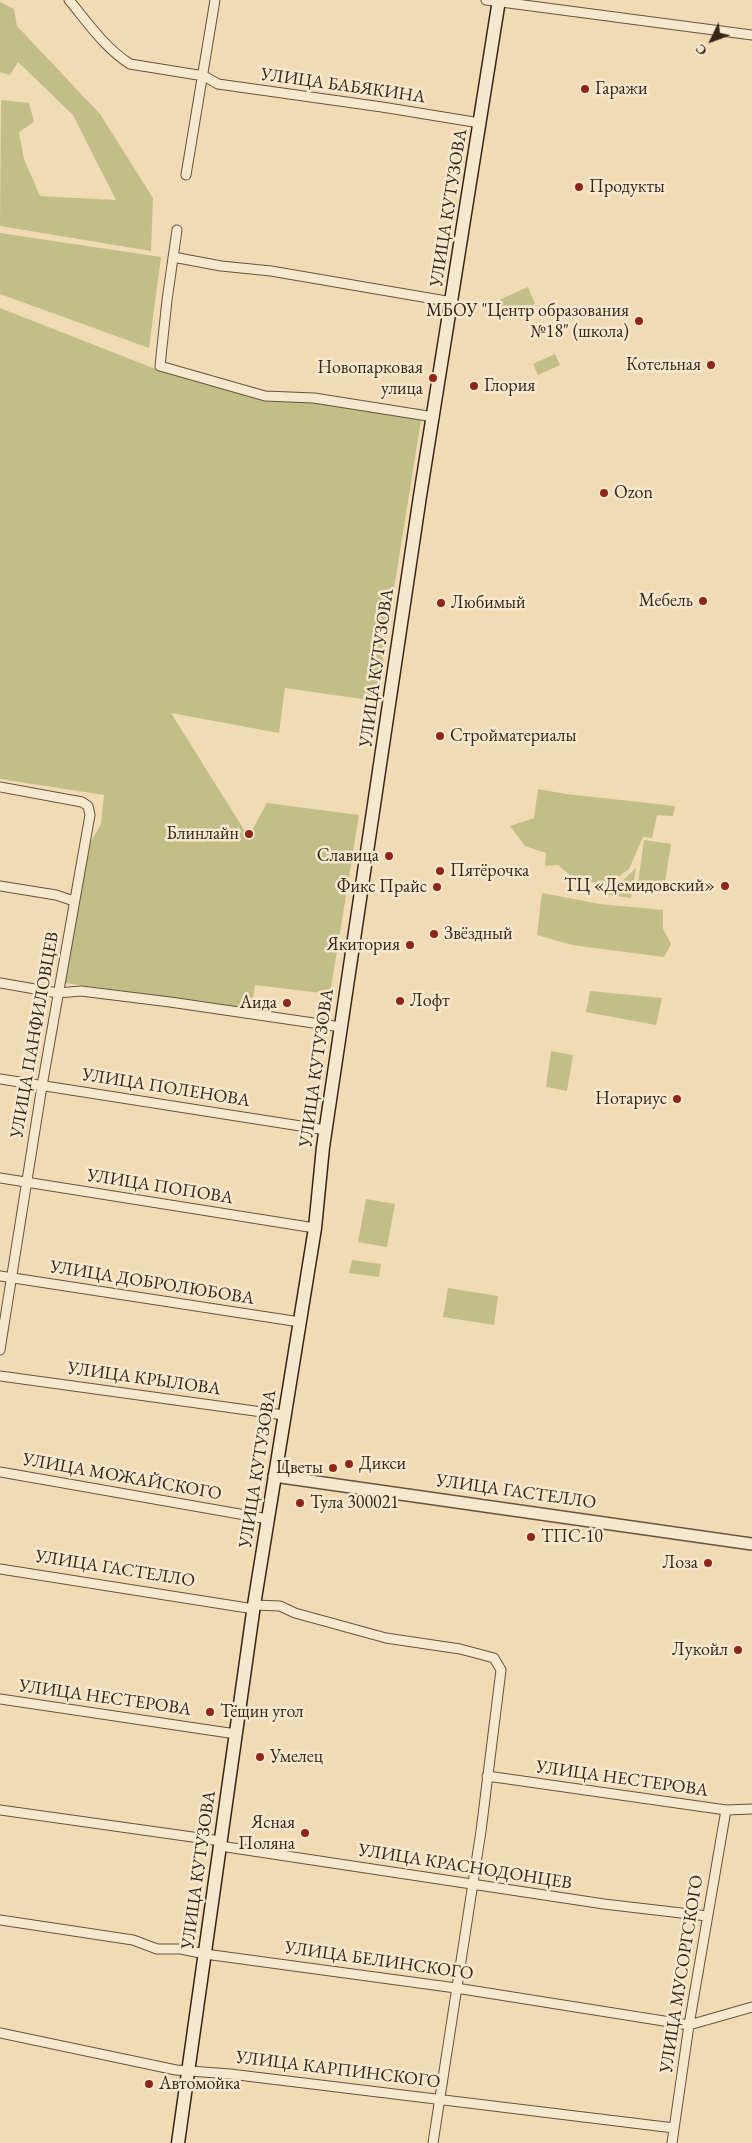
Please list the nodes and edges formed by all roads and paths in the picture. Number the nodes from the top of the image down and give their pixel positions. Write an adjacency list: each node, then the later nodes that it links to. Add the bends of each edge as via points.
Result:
1 (69, 0): 5 (street, УЛИЦА БАБЯКИНА, via 99,38 130,64)
2 (216, 0): 5 (street)
3 (494, 1): 4 (street); 6 (main road, УЛИЦА КУТУЗОВА)
4 (752, 35)
5 (204, 76): 6 (street, УЛИЦА БАБЯКИНА, via 218,84); 7 (street)
6 (480, 123): 10 (main road, УЛИЦА КУТУЗОВА)
7 (186, 175)
8 (177, 230): 9 (street)
9 (172, 257): 10 (street); 11 (street, via 160,366 265,396 314,398)
10 (452, 302): 11 (main road, УЛИЦА КУТУЗОВА)
11 (434, 417): 17 (main road, УЛИЦА КУТУЗОВА)
12 (0, 787): 14 (street, УЛИЦА ПАНФИЛОВЦЕВ, via 82,802 88,806 90,815)
13 (0, 886): 14 (street)
14 (74, 901): 16 (street, УЛИЦА ПАНФИЛОВЦЕВ)
15 (0, 983): 16 (street)
16 (58, 993): 17 (street, via 81,991); 19 (street, УЛИЦА ПАНФИЛОВЦЕВ)
17 (341, 1027): 20 (main road, УЛИЦА КУТУЗОВА)
18 (0, 1079): 19 (street, УЛИЦА ПОЛЕНОВА)
19 (42, 1086): 20 (street, УЛИЦА ПОЛЕНОВА); 22 (street, УЛИЦА ПАНФИЛОВЦЕВ)
20 (326, 1130): 23 (main road, УЛИЦА КУТУЗОВА)
21 (0, 1178): 22 (street, УЛИЦА ПОПОВА)
22 (28, 1182): 23 (street, УЛИЦА ПОПОВА); 25 (street, УЛИЦА ПАНФИЛОВЦЕВ)
23 (315, 1228): 26 (main road, УЛИЦА КУТУЗОВА)
24 (0, 1276): 25 (street, УЛИЦА ДОБРОЛЮБОВА)
25 (12, 1278): 26 (street, УЛИЦА ДОБРОЛЮБОВА); 27 (street, УЛИЦА ПАНФИЛОВЦЕВ)
26 (300, 1322): 29 (main road, УЛИЦА КУТУЗОВА)
27 (0, 1350)
28 (0, 1376): 29 (street, УЛИЦА КРЫЛОВА)
29 (284, 1415): 31 (main road, УЛИЦА КУТУЗОВА)
30 (0, 1472): 32 (street, УЛИЦА МОЖАЙСКОГО)
31 (274, 1476): 32 (main road, УЛИЦА КУТУЗОВА); 33 (street, УЛИЦА ГАСТЕЛЛО)
32 (268, 1519): 35 (main road, УЛИЦА КУТУЗОВА)
33 (752, 1544)
34 (0, 1569): 35 (street, УЛИЦА ГАСТЕЛЛО)
35 (254, 1607): 37 (main road, УЛИЦА КУТУЗОВА); 38 (street, УЛИЦА ГАСТЕЛЛО, via 280,1606 386,1638 494,1658 501,1670)
36 (0, 1699): 37 (street, УЛИЦА НЕСТЕРОВА)
37 (236, 1734): 42 (main road, УЛИЦА КУТУЗОВА)
38 (487, 1776): 41 (street, УЛИЦА НЕСТЕРОВА); 43 (street)
39 (752, 1809): 41 (street, УЛИЦА НЕСТЕРОВА)
40 (0, 1810): 42 (street, УЛИЦА КРАСНОДОНЦЕВ)
41 (726, 1810): 44 (street, УЛИЦА МУСОРГСКОГО)
42 (220, 1843): 43 (street, УЛИЦА КРАСНОДОНЦЕВ); 46 (main road, УЛИЦА КУТУЗОВА)
43 (473, 1884): 44 (street, УЛИЦА КРАСНОДОНЦЕВ); 47 (street)
44 (707, 1916): 49 (street, УЛИЦА МУСОРГСКОГО)
45 (0, 1920): 46 (street, УЛИЦА БЕЛИНСКОГО)
46 (204, 1954): 47 (street, УЛИЦА БЕЛИНСКОГО); 51 (main road, УЛИЦА КУТУЗОВА)
47 (456, 1988): 49 (street, УЛИЦА БЕЛИНСКОГО); 52 (street)
48 (752, 2007): 49 (street, УЛИЦА БЕЛИНСКОГО)
49 (689, 2025): 53 (street, УЛИЦА МУСОРГСКОГО)
50 (0, 2033): 51 (street, УЛИЦА КАРПИНСКОГО)
51 (188, 2071): 52 (street, УЛИЦА КАРПИНСКОГО); 54 (main road, УЛИЦА КУТУЗОВА)
52 (440, 2099): 53 (street, УЛИЦА КАРПИНСКОГО); 55 (street)
53 (674, 2128): 56 (street, УЛИЦА МУСОРГСКОГО)
54 (178, 2143)
55 (433, 2143)
56 (672, 2143)

